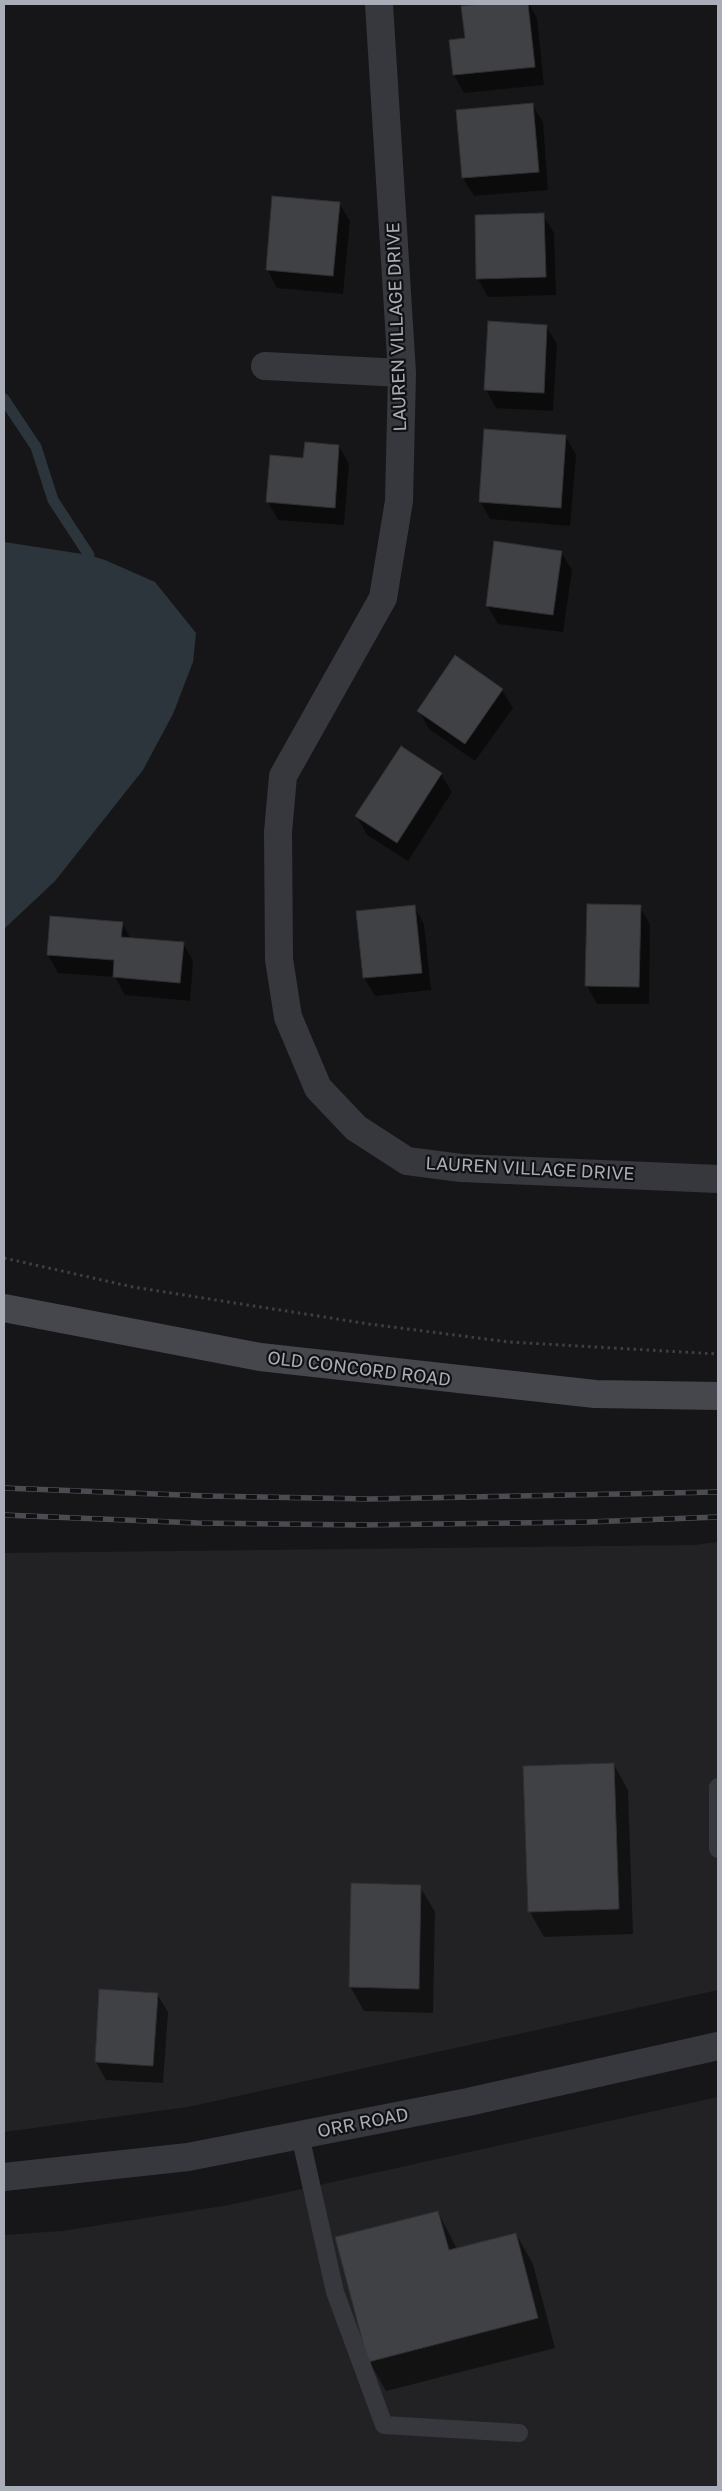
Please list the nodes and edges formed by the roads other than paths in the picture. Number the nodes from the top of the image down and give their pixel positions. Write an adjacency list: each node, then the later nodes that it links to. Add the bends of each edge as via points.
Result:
1 (378, 4): 3 (street, LAUREN VILLAGE DRIVE)
2 (265, 366): 3 (street)
3 (402, 373): 4 (street, LAUREN VILLAGE DRIVE, via 399,501 383,598 283,776 278,832 279,959 288,1017 318,1088 356,1128 407,1161 461,1168)
4 (718, 1179)
5 (4, 1308): 6 (street, OLD CONCORD ROAD, via 280,1360 595,1394)
6 (718, 1396)
7 (718, 1787): 8 (lane)
8 (718, 1849)
9 (718, 2046): 10 (street, ORR ROAD, via 468,2102)
10 (300, 2135): 11 (street, ORR ROAD, via 188,2157); 12 (lane, via 335,2292 384,2425)
11 (4, 2177)
12 (519, 2433)

